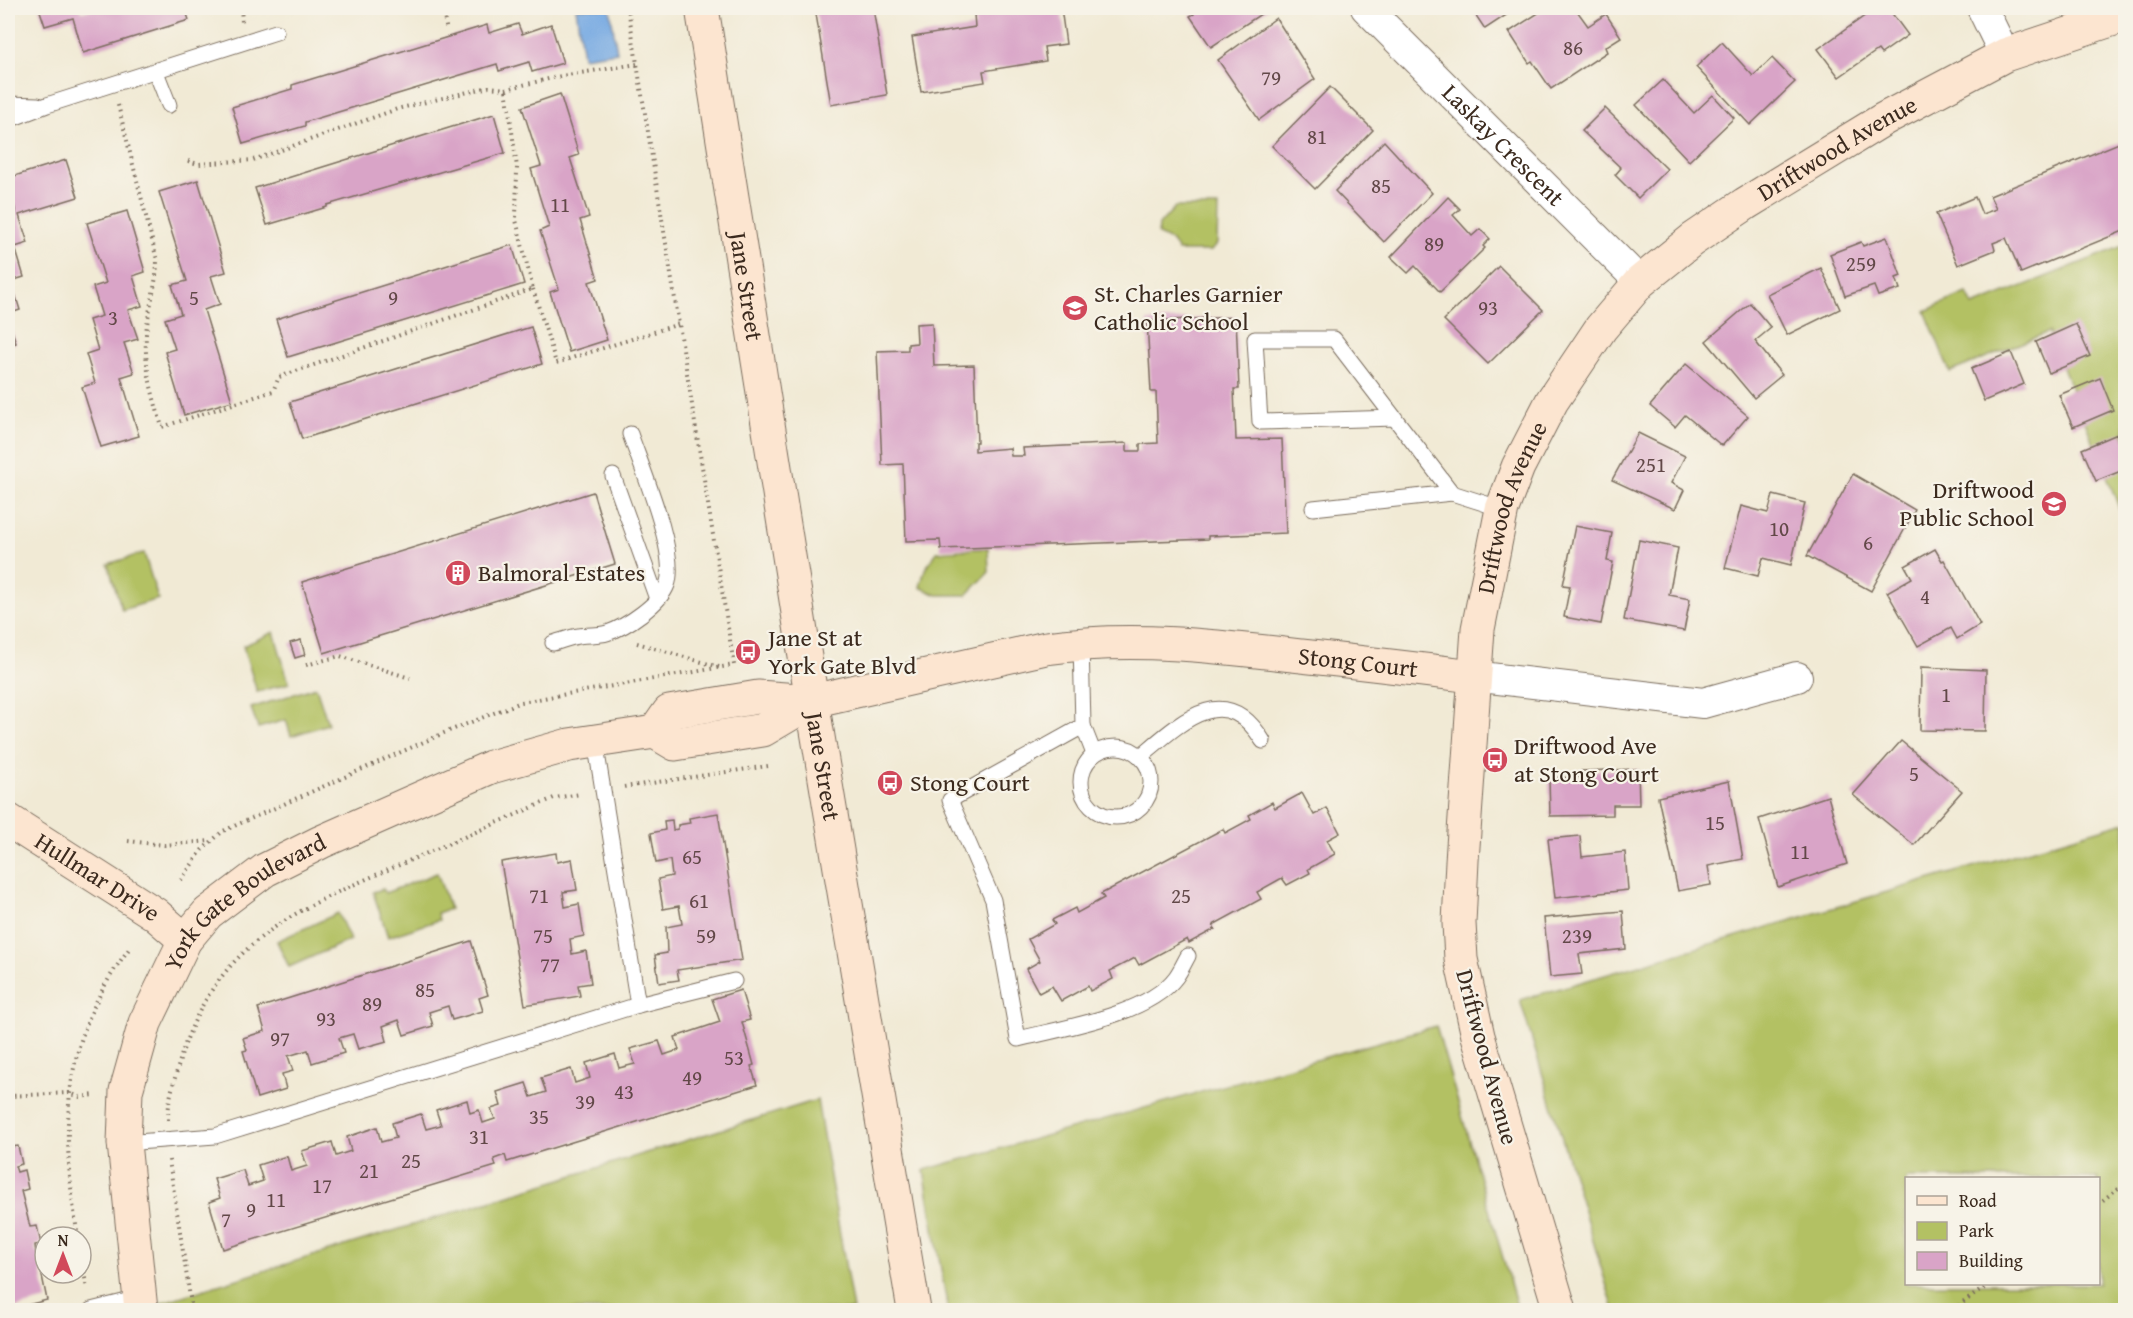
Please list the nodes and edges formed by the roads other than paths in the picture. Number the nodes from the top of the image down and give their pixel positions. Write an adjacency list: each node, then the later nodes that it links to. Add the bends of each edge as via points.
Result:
1 (702, 8): 24 (street, Jane Street)
2 (1366, 8): 12 (street, Laskay Crescent)
3 (1982, 8): 6 (street)
4 (2126, 15): 6 (street, Driftwood Avenue)
5 (276, 32): 7 (lane)
6 (2005, 55): 12 (street, Driftwood Avenue, via 1884,119 1792,174 1709,228)
7 (156, 72): 9 (lane); 10 (lane)
8 (8, 104): 9 (lane)
9 (47, 105): 11 (lane)
10 (169, 105)
11 (8, 120)
12 (1641, 282): 18 (street, Driftwood Avenue, via 1601,328 1552,401)
13 (1395, 418): 13 (lane, via 1260,422 1255,339 1334,339); 16 (lane)
14 (630, 434): 19 (lane, via 670,561 667,585)
15 (613, 476): 19 (lane)
16 (1452, 493): 17 (lane); 18 (lane)
17 (1312, 508)
18 (1502, 509): 22 (street, Driftwood Avenue, via 1483,595)
19 (657, 599): 20 (lane, via 629,624 604,634)
20 (553, 643)
21 (1081, 644): 22 (street, Stong Court, via 1134,641 1223,646); 24 (street, Stong Court, via 1046,648); 25 (lane)
22 (1473, 676): 23 (street, Stong Court, via 1703,703); 39 (street, Driftwood Avenue, via 1459,923 1461,959 1478,1036)
23 (1797, 677)
24 (812, 701): 26 (street, York Gate Boulevard, via 763,730 675,744 655,732); 38 (street, Jane Street)
25 (1083, 726): 28 (lane); 32 (lane, via 950,800 993,900 1018,1039 1129,1009 1176,978)
26 (595, 741): 31 (street, York Gate Boulevard, via 491,767 321,842 265,870 208,913); 34 (lane)
27 (1263, 741): 29 (lane, via 1253,724 1239,714 1217,708 1182,721)
28 (1094, 754): 29 (lane, via 1113,746); 29 (lane, via 1082,773 1083,795 1098,813 1120,817 1141,808 1151,788 1151,776)
29 (1141, 756)
30 (8, 820): 31 (street, Hullmar Drive, via 155,914)
31 (185, 940): 35 (street, York Gate Boulevard, via 145,1023 126,1090)
32 (1188, 956)
33 (734, 981): 34 (lane)
34 (638, 1005): 35 (lane, via 215,1136)
35 (124, 1143): 36 (street, York Gate Boulevard)
36 (140, 1304): 37 (lane)
37 (90, 1305)
38 (914, 1311)
39 (1560, 1311)

